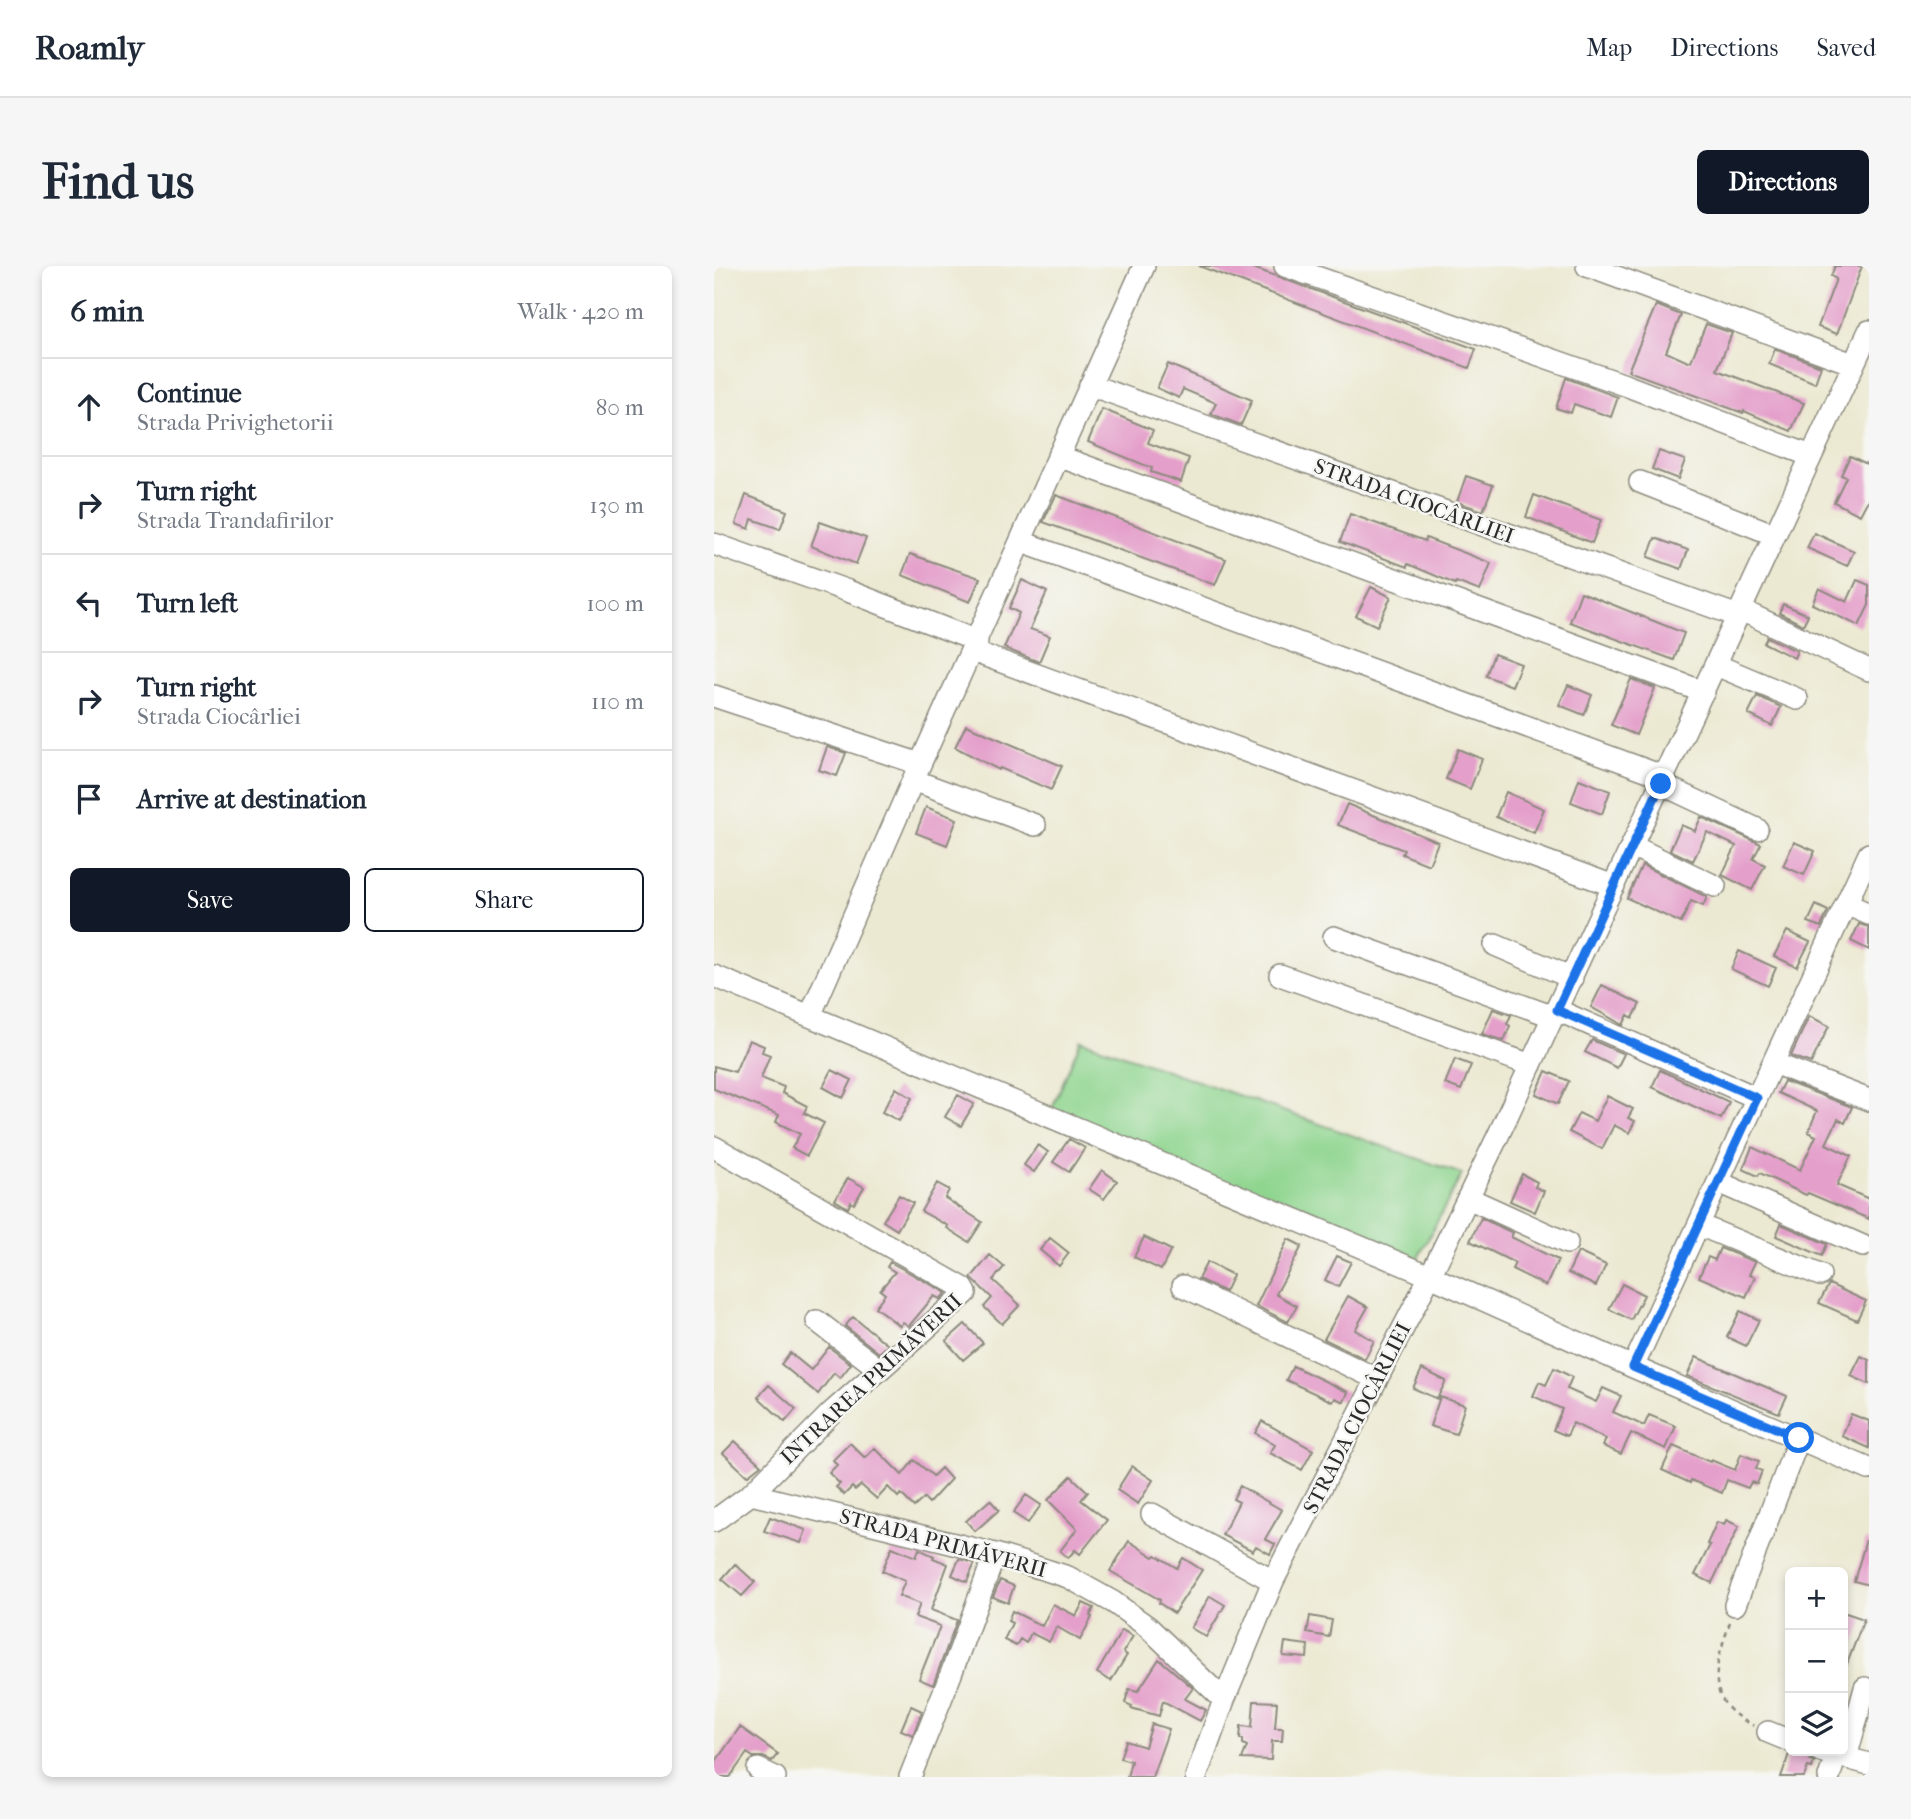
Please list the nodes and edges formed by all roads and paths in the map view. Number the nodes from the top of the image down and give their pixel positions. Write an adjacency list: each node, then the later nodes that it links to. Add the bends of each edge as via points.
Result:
1 (1144, 266): 6 (street)
2 (1285, 266): 8 (street, via 1625,385)
3 (1587, 266): 5 (street)
4 (1869, 331): 5 (street, STRADA CIOCÂRLIEI)
5 (1853, 364): 8 (street, STRADA CIOCÂRLIEI)
6 (1090, 385): 7 (street); 13 (street, STRADA CIOCÂRLIEI)
7 (1058, 456): 11 (street); 17 (street)
8 (1811, 456): 10 (street, STRADA CIOCÂRLIEI)
9 (1640, 482): 10 (street)
10 (1775, 535): 13 (street, STRADA CIOCÂRLIEI)
11 (1022, 541): 14 (street); 21 (street)
12 (714, 544): 14 (street, via 848,591)
13 (1739, 613): 15 (street, STRADA CIOCÂRLIEI); 16 (street)
14 (974, 646): 20 (street); 26 (street)
15 (1717, 665): 17 (street, STRADA CIOCÂRLIEI); 19 (street)
16 (1869, 670)
17 (1704, 692): 21 (street, STRADA CIOCÂRLIEI)
18 (714, 696): 20 (street)
19 (1797, 699)
20 (916, 772): 22 (street); 36 (street)
21 (1663, 780): 23 (street); 24 (street, STRADA CIOCÂRLIEI)
22 (1035, 825)
23 (1757, 829)
24 (1632, 846): 26 (street, STRADA CIOCÂRLIEI); 27 (street)
25 (1868, 860): 28 (street)
26 (1614, 886): 34 (street, STRADA CIOCÂRLIEI)
27 (1714, 886)
28 (1846, 904): 29 (street); 37 (street)
29 (1869, 914)
30 (1334, 937): 35 (street)
31 (1495, 945): 34 (street)
32 (1280, 975): 38 (street)
33 (714, 976): 36 (street)
34 (1572, 978): 35 (street, STRADA CIOCÂRLIEI)
35 (1555, 1014): 38 (street, STRADA CIOCÂRLIEI); 39 (street)
36 (810, 1016): 48 (street)
37 (1773, 1063): 39 (street); 40 (street)
38 (1531, 1065): 43 (street, STRADA CIOCÂRLIEI)
39 (1757, 1098): 42 (street)
40 (1869, 1100)
41 (714, 1147): 52 (street, INTRAREA PRIMĂVERII, via 963,1288 964,1297)
42 (1718, 1182): 44 (street); 46 (street)
43 (1468, 1198): 45 (street); 48 (street, STRADA CIOCÂRLIEI)
44 (1699, 1225): 47 (street); 51 (street)
45 (1567, 1242)
46 (1863, 1246)
47 (1820, 1275)
48 (1430, 1276): 51 (street); 53 (street, STRADA CIOCÂRLIEI)
49 (1183, 1286): 53 (street)
50 (817, 1321): 52 (street)
51 (1633, 1367): 54 (street)
52 (879, 1369): 56 (street, INTRAREA PRIMĂVERII)
53 (1377, 1380): 60 (street, STRADA CIOCÂRLIEI)
54 (1799, 1438): 55 (street); 61 (street)
55 (1869, 1469)
56 (751, 1493): 58 (street); 59 (street, STRADA PRIMĂVERII)
57 (1152, 1514): 60 (street)
58 (714, 1521)
59 (995, 1554): 63 (street, STRADA PRIMĂVERII, via 1068,1577 1113,1602 1148,1627); 70 (street)
60 (1273, 1581): 63 (street, STRADA CIOCÂRLIEI)
61 (1735, 1605): 65 (path, via 1717,1660 1718,1691 1729,1711)
62 (1865, 1688): 64 (street)
63 (1224, 1700): 71 (street, STRADA CIOCÂRLIEI)
64 (1848, 1725)
65 (1768, 1732): 66 (street)
66 (1785, 1739)
67 (1834, 1756): 72 (street)
68 (1838, 1756): 69 (street)
69 (1869, 1764)
70 (910, 1777)
71 (1196, 1777)
72 (1829, 1777)

